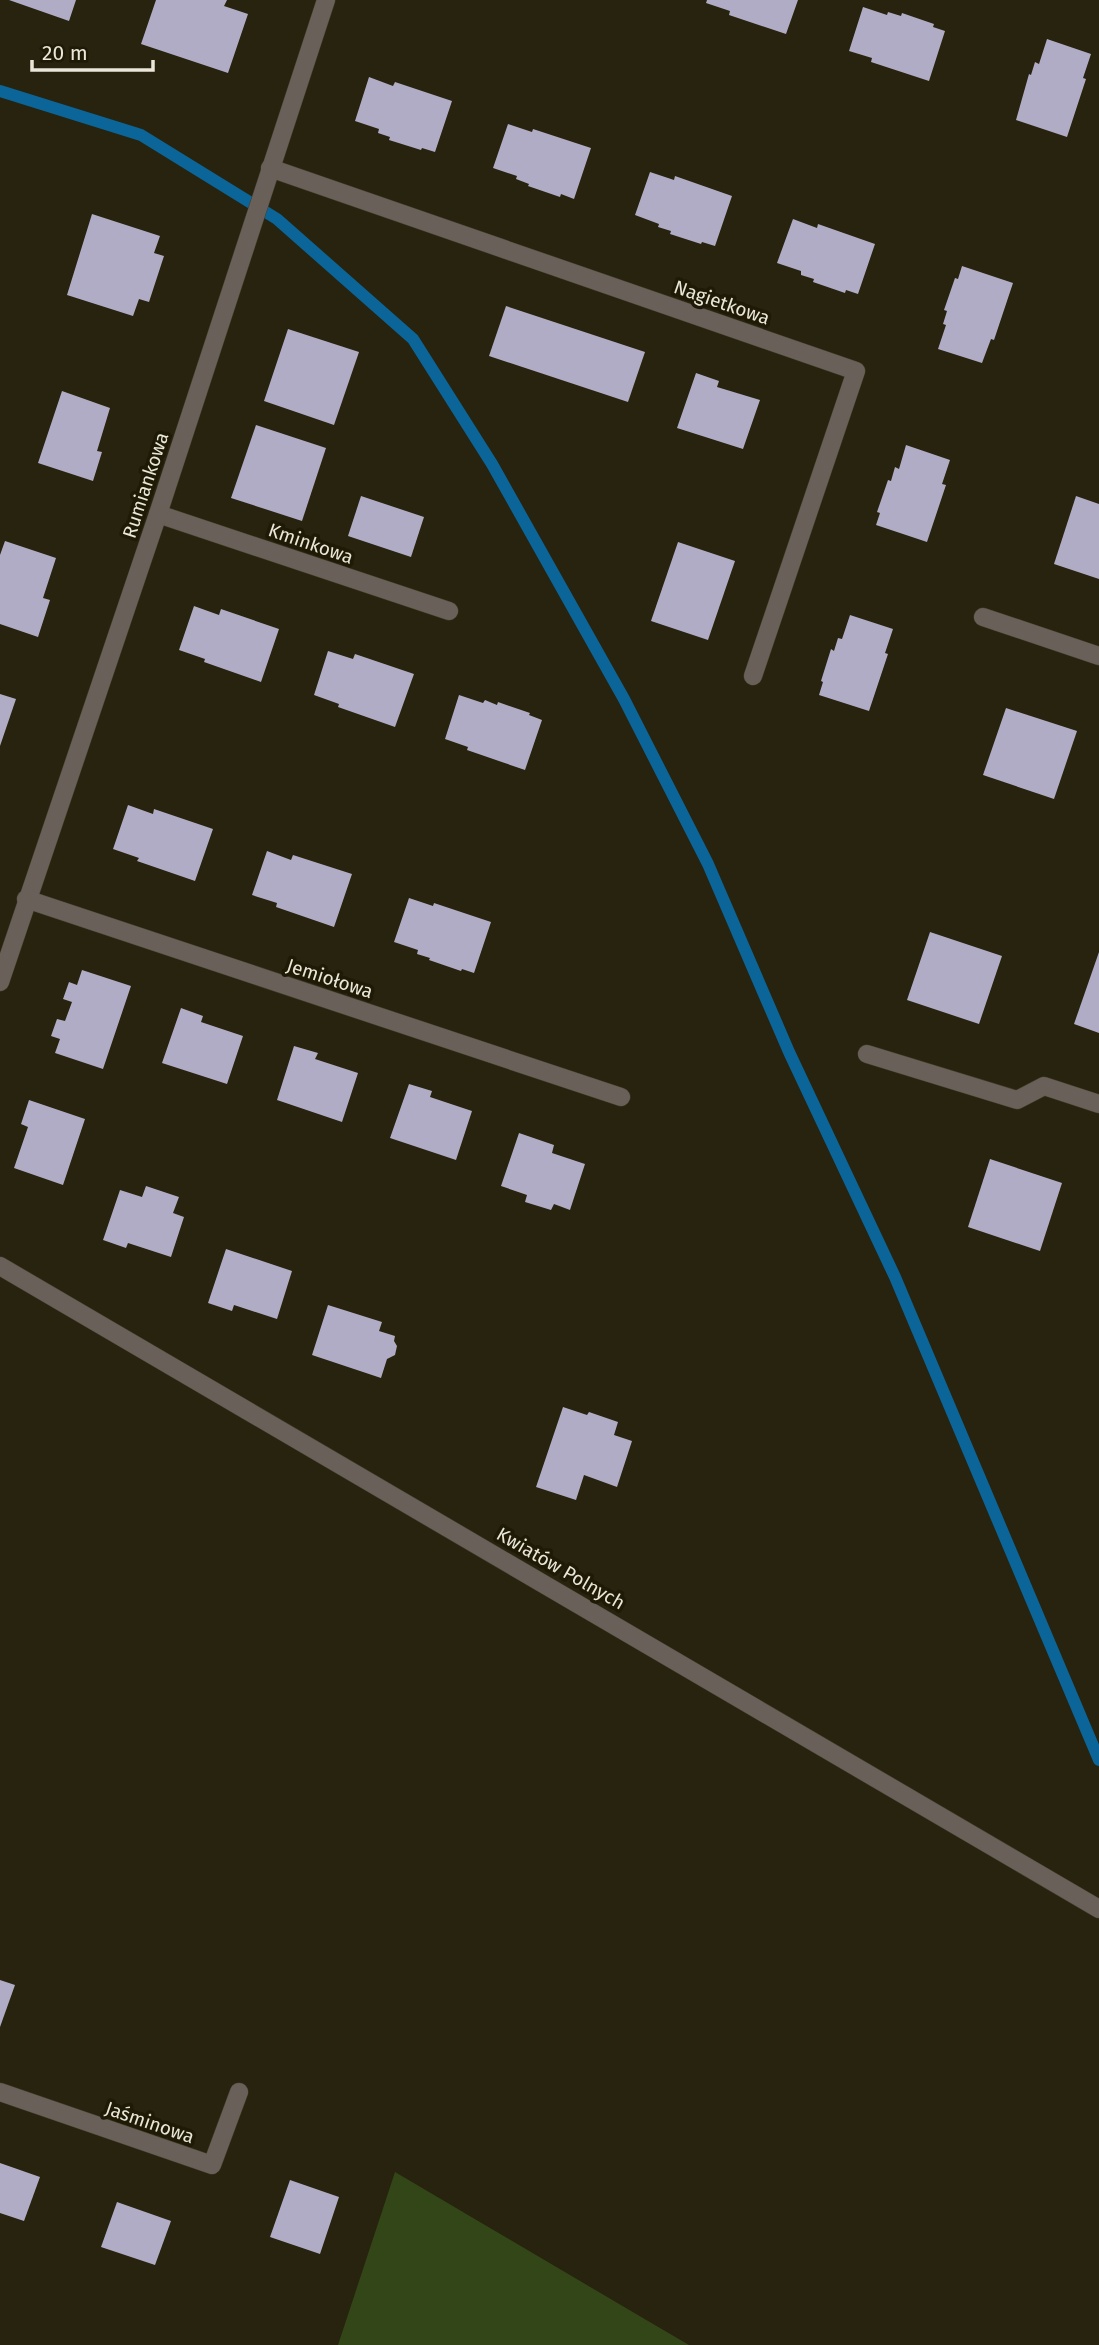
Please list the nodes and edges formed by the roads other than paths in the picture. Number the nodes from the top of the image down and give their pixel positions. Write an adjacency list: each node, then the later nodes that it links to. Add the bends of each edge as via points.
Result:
1 (326, 0): 2 (street, Rumiankowa)
2 (270, 168): 3 (street, Rumiankowa); 7 (street, Nagietkowa, via 856,371)
3 (159, 514): 4 (street, Kminkowa); 8 (street, Rumiankowa)
4 (449, 611)
5 (983, 617): 6 (street)
6 (1099, 656)
7 (753, 676)
8 (26, 900): 9 (street, Rumiankowa); 11 (street, Jemiołowa)
9 (0, 982)
10 (867, 1054): 12 (street, via 1017,1100 1044,1086)
11 (621, 1097)
12 (1099, 1104)
13 (0, 1266): 14 (street, Kwiatów Polnych)
14 (1099, 1909)
15 (0, 2092): 16 (street, Jaśminowa, via 212,2165)
16 (239, 2092)

